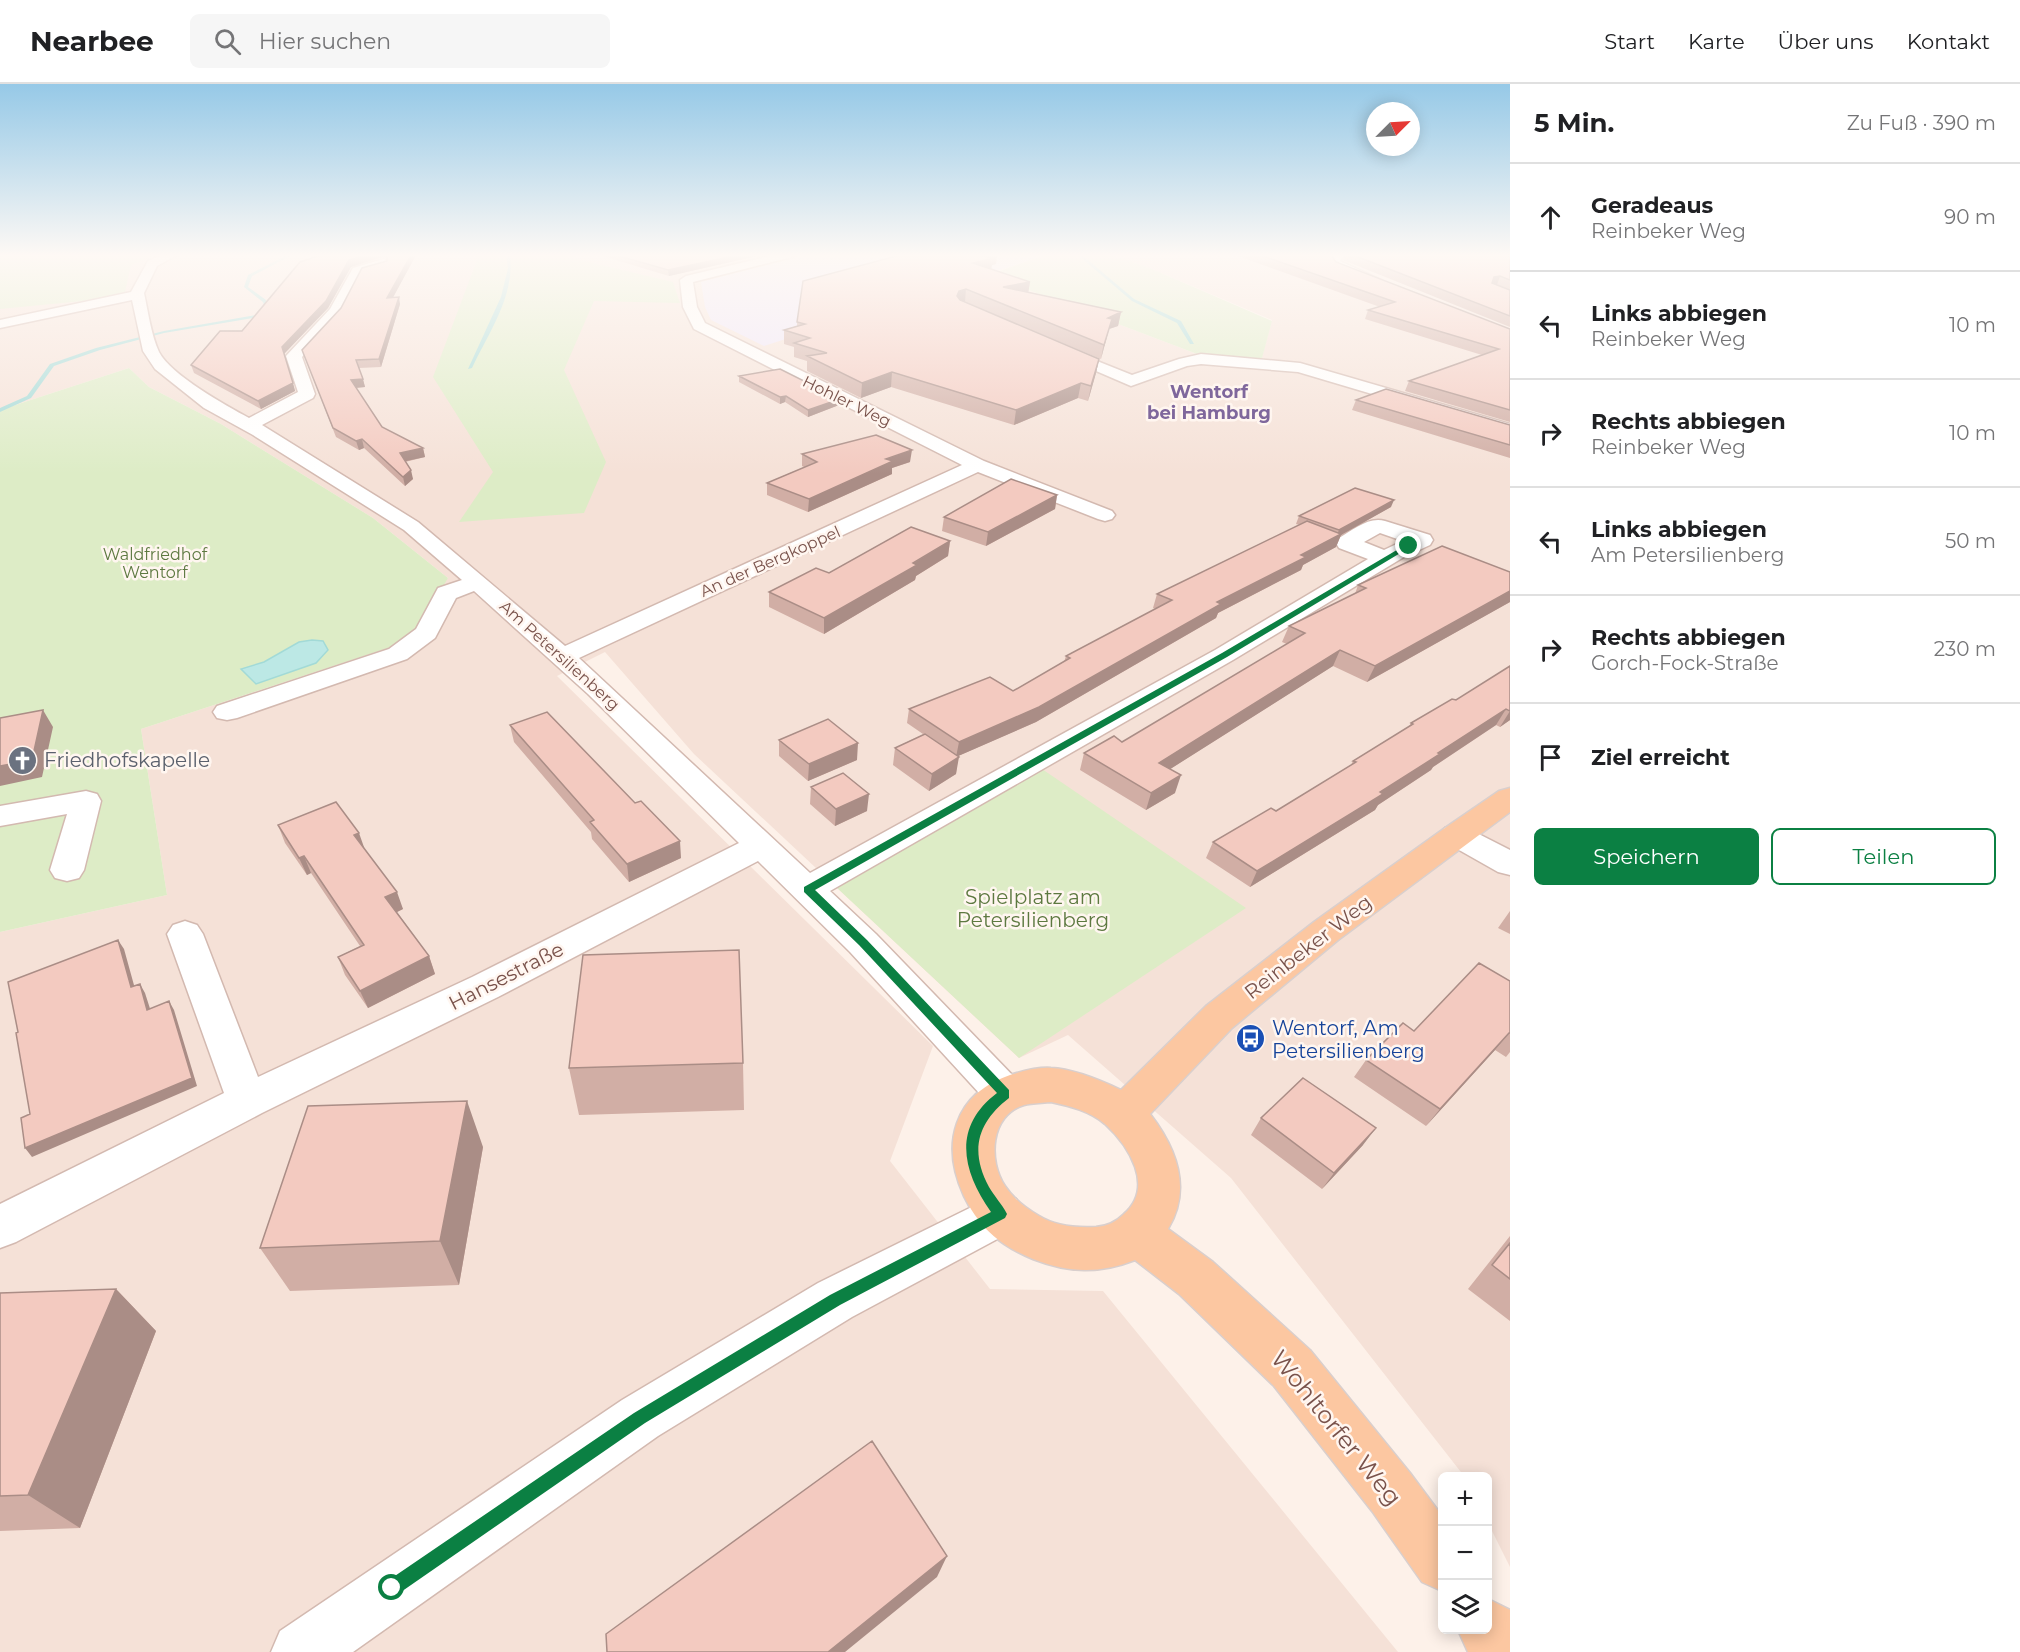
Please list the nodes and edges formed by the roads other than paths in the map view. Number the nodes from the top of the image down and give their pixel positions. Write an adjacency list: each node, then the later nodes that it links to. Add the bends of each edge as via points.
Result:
1 (145, 328): 5 (street, Am Petersilienberg, via 160,366 210,404)
2 (320, 328): 5 (street, via 294,356 307,394)
3 (703, 328): 7 (street, Hohler Weg)
4 (1048, 345): 6 (street, via 1131,381 1201,359 1300,368)
5 (249, 425): 10 (street, Am Petersilienberg, via 411,526)
6 (1510, 430)
7 (977, 465): 8 (street, Hohler Weg); 11 (street, An der Bergkoppel)
8 (1105, 515)
9 (1386, 558): 19 (street, via 1224,655)
10 (478, 582): 11 (street, Am Petersilienberg); 12 (street, via 446,593 426,633 398,654)
11 (562, 656): 16 (street, Am Petersilienberg)
12 (227, 712)
13 (1510, 798): 15 (main road, Reinbeker Weg)
14 (0, 816): 18 (street, via 86,801)
15 (1456, 835): 17 (street); 23 (main road, Reinbeker Weg, via 1326,931 1219,1017)
16 (762, 845): 19 (street, Am Petersilienberg); 22 (street, Hansestraße, via 485,987)
17 (1510, 864)
18 (67, 870)
19 (808, 889): 21 (street, Am Petersilienberg)
20 (185, 934): 22 (street)
21 (1005, 1094): 23 (main road, via 1051,1085 1074,1089 1098,1098); 24 (main road, via 988,1107 976,1124 972,1145 974,1168 984,1192)
22 (247, 1101): 25 (street, Hansestraße)
23 (1123, 1115): 26 (main road, via 1144,1137 1156,1162 1161,1188 1154,1214)
24 (1000, 1214): 26 (main road, via 1027,1234 1056,1246 1086,1251 1114,1246); 29 (street, via 835,1300 640,1418)
25 (0, 1227)
26 (1138, 1234): 27 (main road, Wohltorfer Weg, via 1196,1278 1292,1368)
27 (1438, 1556)
28 (1491, 1634): 30 (main road)
29 (301, 1652)
30 (1502, 1652)

